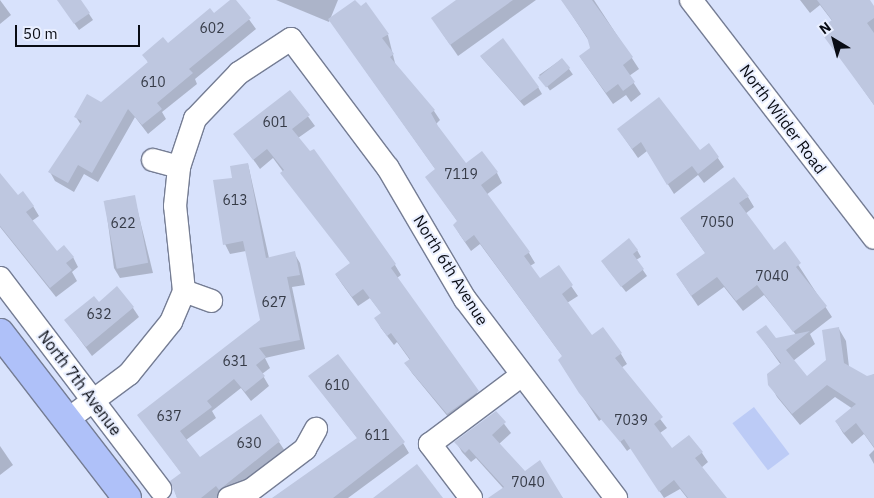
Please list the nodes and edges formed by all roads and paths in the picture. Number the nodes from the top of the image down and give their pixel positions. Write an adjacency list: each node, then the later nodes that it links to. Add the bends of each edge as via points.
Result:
1 (691, 0): 4 (street, North Wilder Road)
2 (153, 160): 3 (street)
3 (179, 167): 6 (street, via 175,206); 9 (street, North 6th Avenue, via 195,120 239,73 291,39 388,168 465,299)
4 (874, 238)
5 (0, 278): 10 (street, North 7th Avenue)
6 (184, 292): 7 (street); 10 (street, via 171,322 151,351)
7 (211, 301)
8 (0, 333): 11 (main road, North 7th Avenue)
9 (522, 375): 17 (street, via 430,444); 18 (street, North 6th Avenue)
10 (94, 400): 11 (street); 13 (street, North 7th Avenue)
11 (67, 420): 15 (main road, North 7th Avenue)
12 (316, 429): 14 (street, via 305,449)
13 (160, 489)
14 (249, 494): 16 (street)
15 (127, 498)
16 (229, 498)
17 (470, 498)
18 (616, 498)

